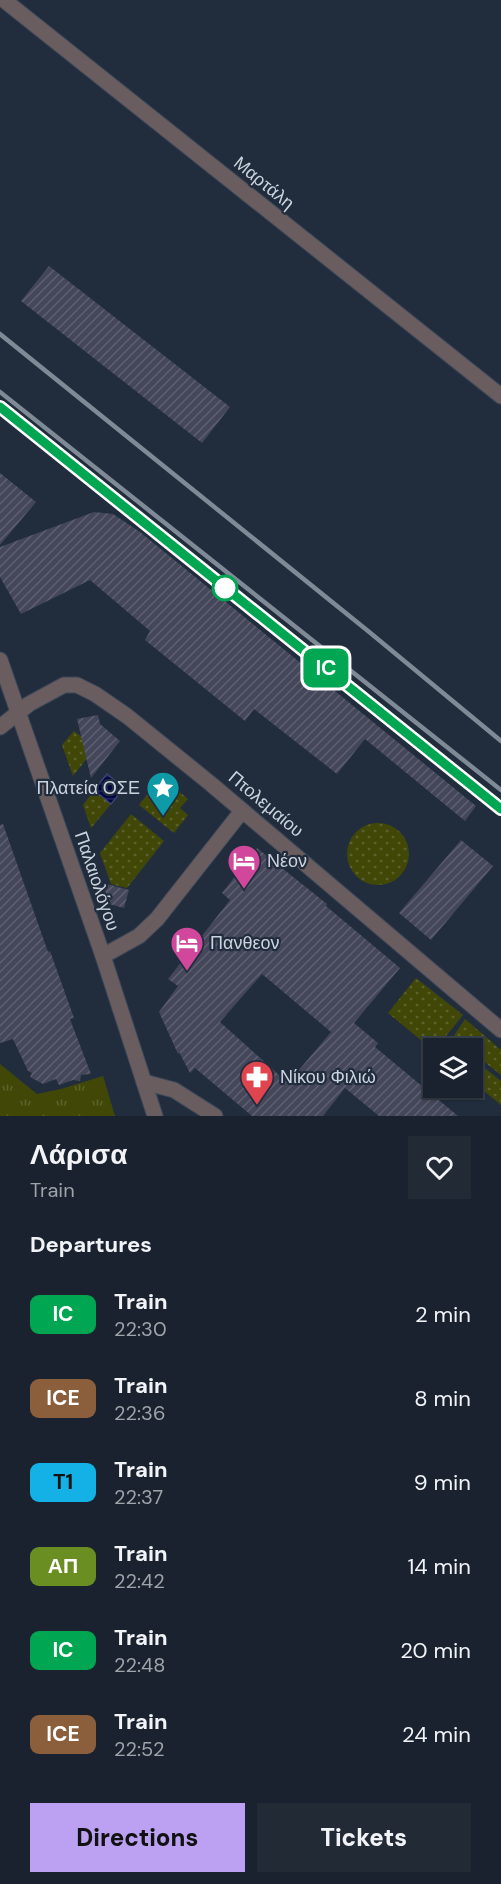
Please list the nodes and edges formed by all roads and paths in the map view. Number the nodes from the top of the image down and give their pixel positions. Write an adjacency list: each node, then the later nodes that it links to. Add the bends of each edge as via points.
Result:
1 (4, 0): 2 (street, Μαρτάλη)
2 (501, 396)
3 (0, 660): 4 (street, Παλαιολόγου)
4 (17, 712): 5 (street, Πτολεμαίου); 6 (street, Πτολεμαίου, via 64,685 87,689 127,716); 7 (street, Παλαιολόγου)
5 (0, 726)
6 (242, 811): 7 (street, via 157,919 135,939); 8 (street, Πτολεμαίου)
7 (103, 956): 9 (street, Παλαιολόγου)
8 (501, 1030)
9 (144, 1082): 10 (street, Παλαιολόγου); 11 (street, via 174,1090)
10 (155, 1116)
11 (215, 1116)

